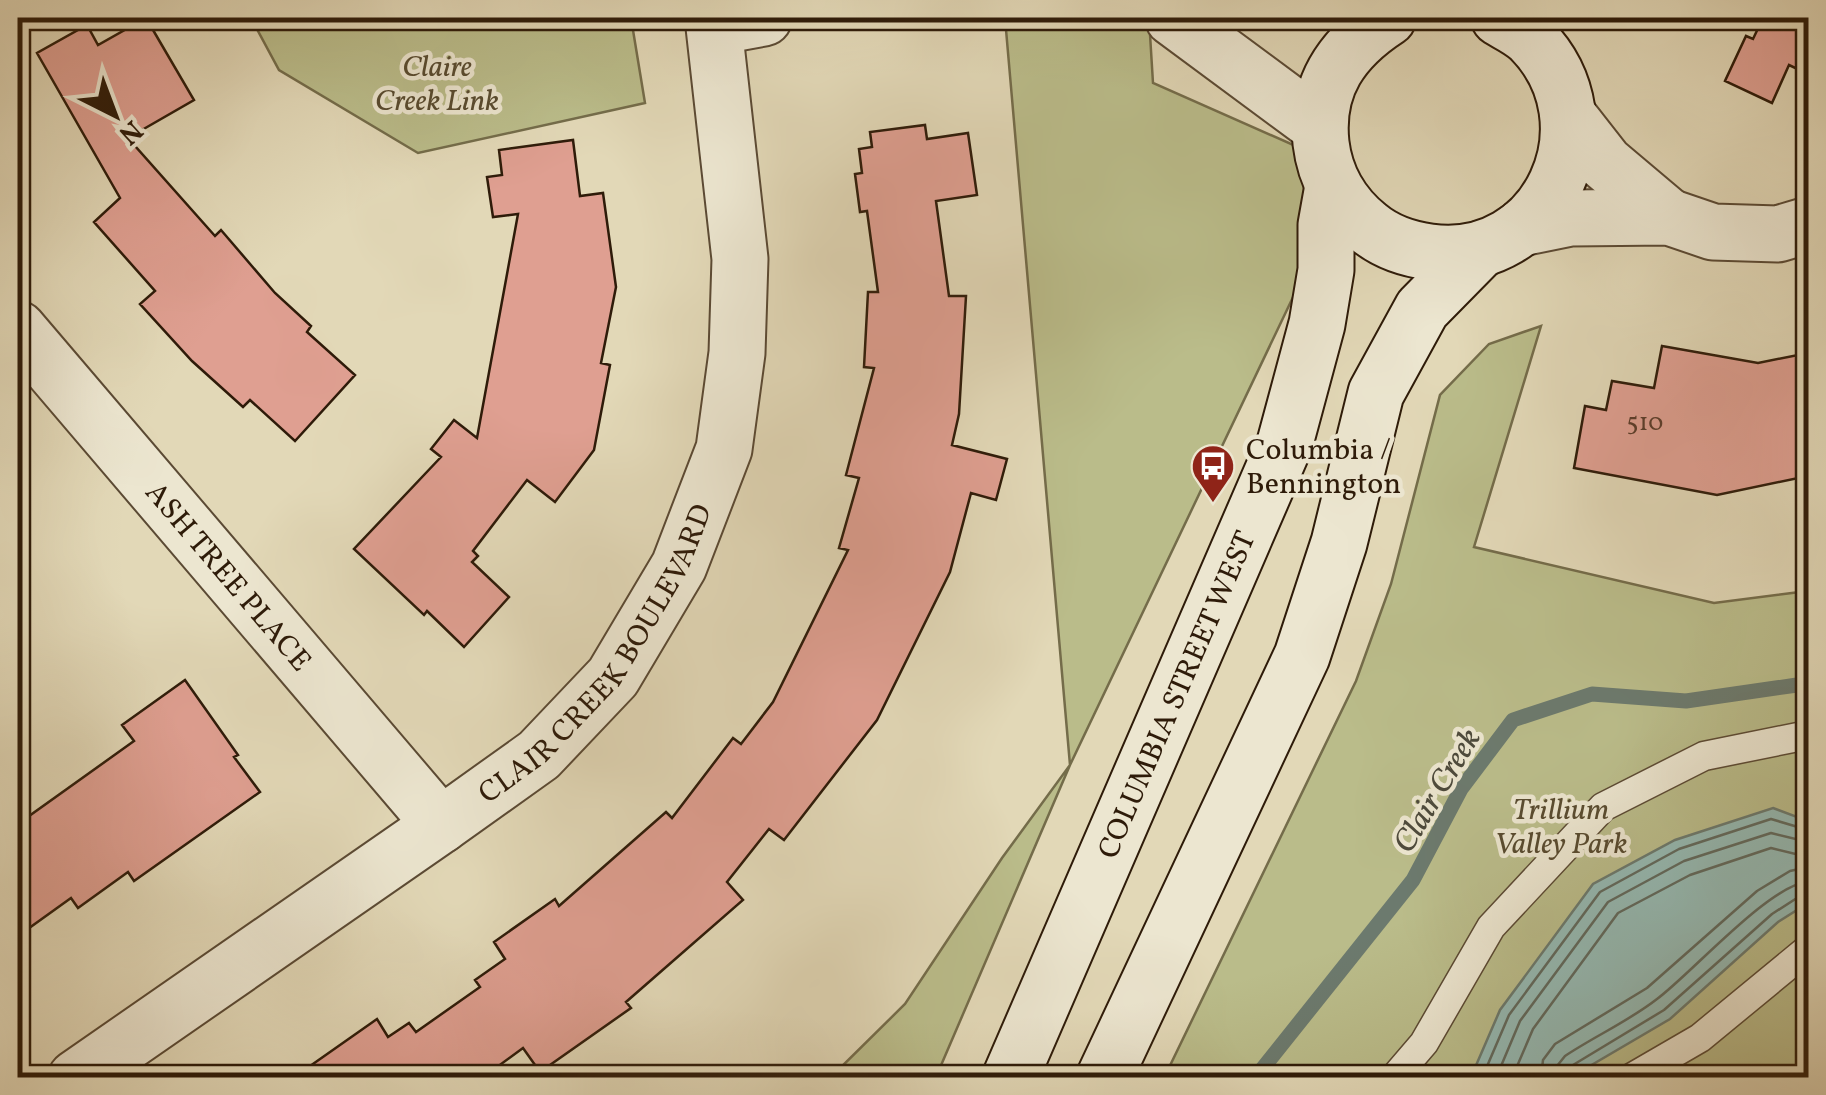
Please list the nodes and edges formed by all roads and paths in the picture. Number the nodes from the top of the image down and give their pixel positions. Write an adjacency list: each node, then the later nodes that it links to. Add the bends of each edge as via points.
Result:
1 (1173, 18): 7 (street)
2 (1387, 18): 7 (street, via 1338,63)
3 (1499, 18): 6 (street, via 1529,37)
4 (1568, 18): 6 (street)
5 (731, 21): 14 (street, CLAIR CREEK BOULEVARD, via 740,259 724,450 680,566 614,677 539,755)
6 (1562, 94): 9 (street, via 1605,162); 11 (street, via 1568,142 1559,180 1538,212)
7 (1319, 126): 8 (street)
8 (1333, 186): 11 (street, via 1352,215 1411,250 1446,254); 17 (street, COLUMBIA STREET WEST, via 1317,324 1285,443)
9 (1669, 217): 10 (street, via 1713,232 1778,234); 11 (street, via 1570,218)
10 (1808, 225)
11 (1501, 239): 18 (street, via 1422,309 1376,392 1339,543 1302,656)
12 (18, 329): 14 (street, ASH TREE PLACE)
13 (1808, 735): 19 (lane, via 1704,756 1602,807 1490,927 1424,1042)
14 (441, 825): 16 (street, CLAIR CREEK BOULEVARD)
15 (1808, 949): 20 (lane, via 1700,1038)
16 (76, 1078)
17 (1010, 1078)
18 (1104, 1078)
19 (1394, 1078)
20 (1631, 1078)

